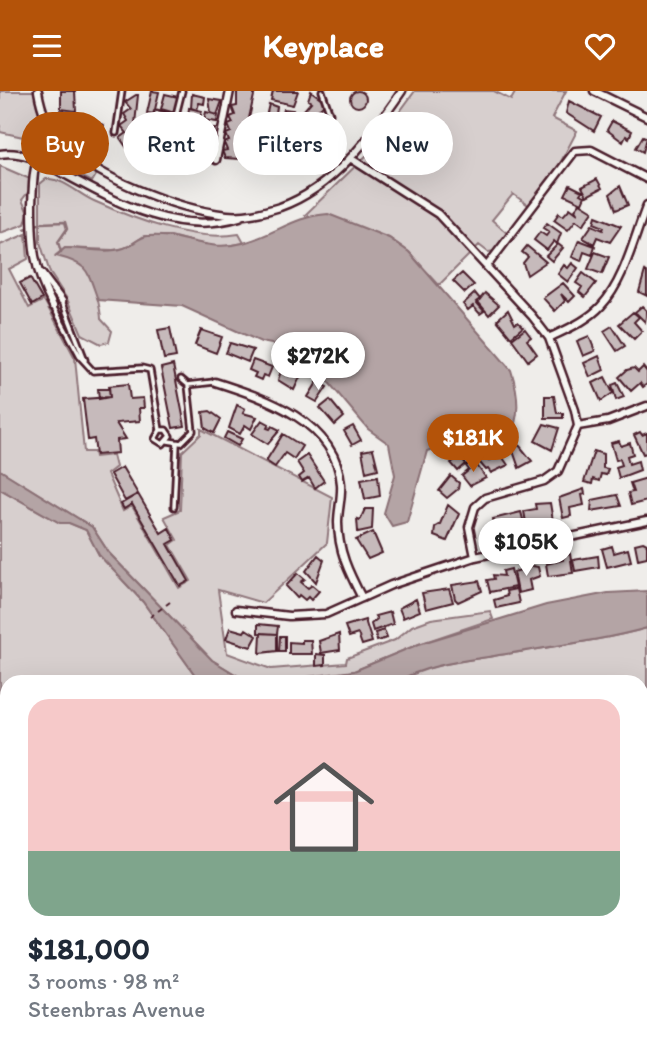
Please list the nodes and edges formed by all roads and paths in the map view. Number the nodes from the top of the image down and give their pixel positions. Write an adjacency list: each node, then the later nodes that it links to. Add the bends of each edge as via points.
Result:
1 (38, 91): 20 (street, via 51,129 74,154 121,181 189,208)
2 (122, 91): 11 (lane)
3 (182, 91): 8 (lane)
4 (230, 91): 12 (street)
5 (322, 91): 9 (lane)
6 (402, 91): 15 (street)
7 (594, 91): 10 (street)
8 (176, 112)
9 (329, 112)
10 (647, 117)
11 (116, 134)
12 (219, 145)
13 (0, 153): 14 (street)
14 (21, 154)
15 (350, 158): 20 (street, via 299,197); 21 (street, via 429,206)
16 (33, 175): 22 (street, via 30,239)
17 (65, 175): 20 (street, via 121,205 149,214 207,225)
18 (647, 179): 21 (street, via 586,149 571,155)
19 (647, 205): 25 (street, via 611,292 586,318)
20 (248, 215)
21 (487, 266): 25 (street)
22 (41, 273): 23 (street); 24 (street)
23 (62, 301): 26 (lane)
24 (53, 306): 26 (lane)
25 (549, 338): 31 (street)
26 (85, 360): 32 (lane, via 97,372 150,370)
27 (181, 379): 29 (lane)
28 (215, 382): 29 (lane); 38 (street, via 287,410 332,454 342,489 340,547)
29 (188, 385): 34 (lane, via 193,431)
30 (647, 406): 31 (street, via 608,421)
31 (578, 426): 37 (street, via 564,464 551,477 500,491 475,507 469,527)
32 (160, 430): 33 (lane, via 169,433); 33 (lane, via 156,441)
33 (168, 442): 34 (lane)
34 (177, 443): 35 (lane)
35 (174, 507)
36 (647, 521): 37 (street)
37 (475, 557): 38 (street)
38 (362, 599): 40 (street, via 315,616)
39 (170, 602): 41 (path)
40 (236, 610)
41 (150, 617)

